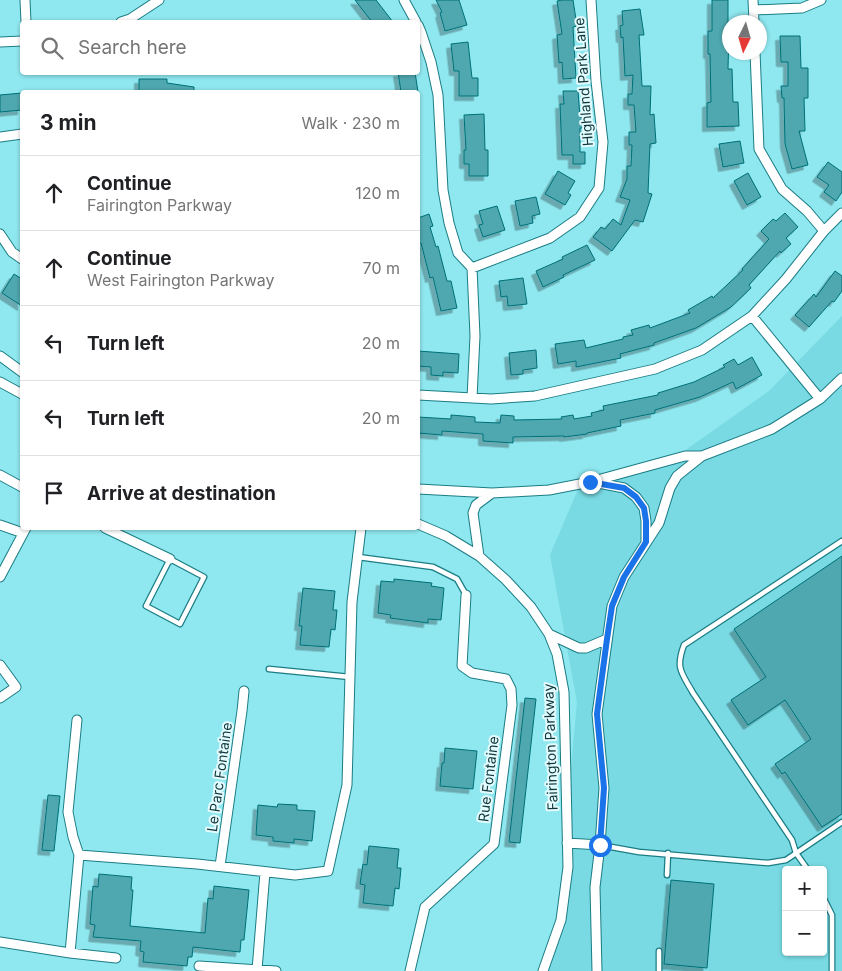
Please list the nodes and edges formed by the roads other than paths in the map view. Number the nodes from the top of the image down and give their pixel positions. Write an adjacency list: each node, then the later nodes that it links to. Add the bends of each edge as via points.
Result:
1 (26, 0): 9 (street)
2 (159, 0): 10 (street)
3 (404, 0): 11 (street)
4 (591, 0): 22 (street, Highland Park Lane, via 603,142 599,188 580,217 550,238)
5 (753, 0): 7 (street)
6 (821, 0): 7 (street, via 802,8)
7 (754, 10): 8 (street)
8 (754, 15)
9 (26, 20)
10 (127, 20)
11 (415, 20)
12 (420, 30): 22 (street, via 438,95 449,223 458,253)
13 (20, 41): 14 (street)
14 (0, 42)
15 (755, 60): 19 (street, via 759,149 782,189)
16 (20, 134): 17 (street)
17 (0, 137)
18 (842, 213): 19 (street)
19 (824, 231): 23 (street)
20 (0, 234): 21 (street)
21 (20, 258)
22 (472, 268): 30 (street, via 475,336)
23 (752, 316): 30 (street, via 702,350 655,369 535,396); 31 (street)
24 (0, 356): 25 (street)
25 (20, 371)
26 (842, 378): 31 (street)
27 (0, 382): 28 (street)
28 (20, 393)
29 (420, 395): 30 (street)
30 (472, 398)
31 (820, 399): 32 (street, via 772,429)
32 (702, 456): 34 (street, via 684,456); 45 (street, via 677,476 659,523)
33 (0, 475): 35 (street)
34 (590, 482): 37 (street, via 549,490); 45 (street, via 624,488 636,497 644,508)
35 (20, 486)
36 (420, 489): 37 (street)
37 (492, 493): 46 (street, via 476,505 473,513)
38 (0, 525): 40 (street)
39 (420, 525): 46 (street, Fairington Parkway)
40 (20, 529)
41 (25, 530): 49 (street)
42 (109, 530): 48 (street)
43 (361, 530): 47 (street)
44 (842, 541): 62 (lane, via 684,645 680,657 680,670 693,693 792,840)
45 (646, 542): 52 (street, via 624,577 612,606)
46 (479, 556): 51 (street, Fairington Parkway, via 506,580)
47 (357, 557): 50 (lane, via 433,567 457,579); 55 (street)
48 (170, 559): 48 (lane, via 204,577 180,624 146,606)
49 (0, 577)
50 (466, 595): 77 (street, Rue Fontaine, via 462,666 472,673 506,679 511,689 512,705 494,844 425,907)
51 (549, 634): 52 (street, via 579,648); 60 (street, Fairington Parkway, via 557,654 564,692)
52 (607, 639): 61 (street, via 597,714 604,788)
53 (0, 665): 57 (street, via 16,687)
54 (269, 669): 55 (lane)
55 (350, 678): 67 (street, via 347,785 328,871 295,875)
56 (244, 691): 65 (street, Le Parc Fontaine)
57 (0, 698)
58 (77, 720): 64 (street, via 68,812)
59 (842, 822): 62 (lane)
60 (567, 843): 61 (street); 78 (street, Fairington Parkway, via 568,867 561,920)
61 (600, 845): 63 (lane); 79 (street, via 595,887)
62 (796, 853): 63 (lane, via 786,860 768,863); 66 (lane)
63 (668, 854): 68 (lane)
64 (79, 855): 65 (street); 72 (street)
65 (220, 866): 67 (street)
66 (805, 866)
67 (265, 872): 75 (street)
68 (667, 876)
69 (827, 904): 81 (lane, via 832,915)
70 (0, 942): 72 (street)
71 (659, 951): 80 (lane)
72 (70, 953): 73 (street)
73 (116, 958)
74 (199, 966): 75 (street)
75 (257, 970): 76 (street)
76 (276, 971)
77 (410, 971)
78 (543, 971)
79 (597, 971)
80 (659, 971)
81 (832, 971)

